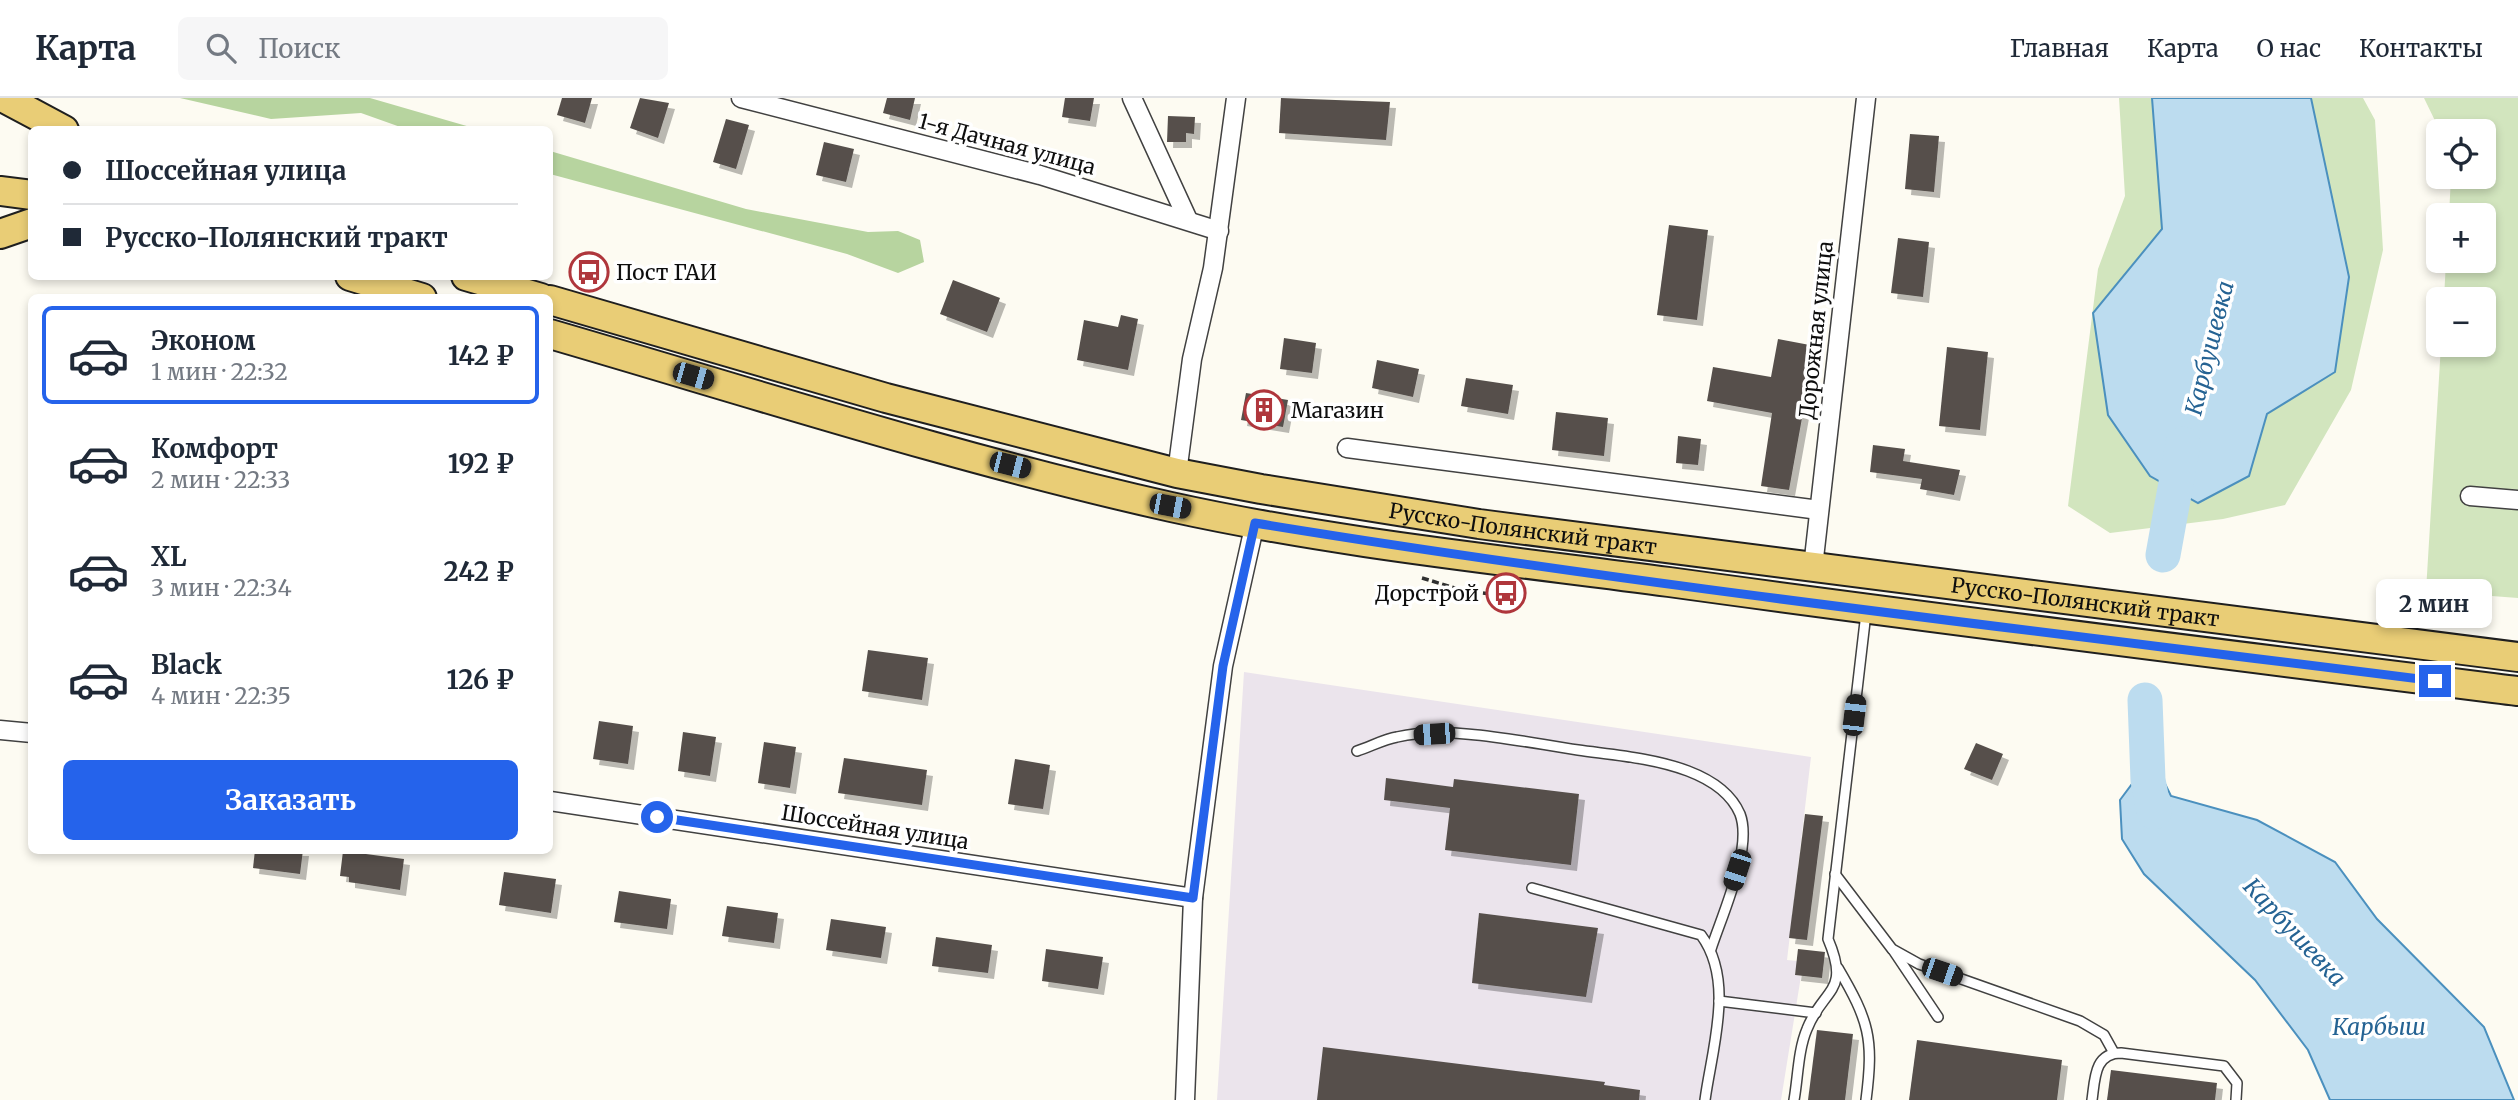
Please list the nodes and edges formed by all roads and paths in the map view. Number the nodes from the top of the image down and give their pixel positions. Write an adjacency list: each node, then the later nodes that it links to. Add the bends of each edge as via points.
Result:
1 (4, 98): 7 (main road)
2 (741, 98): 11 (street, 1-я Дачная улица, via 1040,175)
3 (1132, 98): 11 (street)
4 (1236, 98): 13 (street)
5 (1866, 98): 25 (street, Дорожная улица)
6 (0, 118): 8 (main road)
7 (56, 126)
8 (28, 131)
9 (0, 191): 10 (main road)
10 (28, 194)
11 (1188, 220): 13 (street, 1-я Дачная улица)
12 (28, 224): 14 (main road)
13 (1219, 231): 22 (street, via 1192,359)
14 (0, 234)
15 (363, 280): 17 (main road)
16 (480, 280): 18 (main road)
17 (409, 294)
18 (527, 294)
19 (553, 301): 22 (main road, Русско-Полянский тракт, via 886,398)
20 (553, 335): 26 (main road, Русско-Полянский тракт, via 878,431 1170,506)
21 (1347, 448): 25 (street)
22 (1177, 473): 27 (main road, Русско-Полянский тракт, via 1479,524)
23 (2470, 496): 24 (street)
24 (2518, 500)
25 (1819, 510): 27 (street, Дорожная улица)
26 (1255, 523): 30 (main road, Русско-Полянский тракт); 39 (street, via 1223,666)
27 (1813, 567): 31 (main road, Русско-Полянский тракт)
28 (1422, 578): 29 (path, via 1465,591)
29 (1525, 598)
30 (1867, 608): 32 (main road, Русско-Полянский тракт); 37 (lane)
31 (2518, 657)
32 (2518, 691)
33 (0, 730): 34 (street)
34 (28, 733)
35 (1357, 751): 40 (lane, via 1397,737 1494,738 1629,758 1686,770 1707,780 1732,799 1741,817 1742,841)
36 (553, 801): 39 (street, Шоссейная улица)
37 (1835, 874): 41 (lane); 42 (lane, via 1828,939)
38 (1532, 888): 40 (lane, via 1681,927 1701,935)
39 (1193, 898): 47 (street)
40 (1711, 948): 43 (lane, via 1718,968)
41 (1892, 949): 45 (lane); 46 (lane, via 1919,964 2080,1021 2104,1035)
42 (1837, 966): 44 (lane, via 1835,986); 50 (lane, via 1861,1007 1870,1034)
43 (1719, 1001): 44 (lane); 48 (lane)
44 (1816, 1013): 49 (lane, via 1806,1030)
45 (1938, 1017)
46 (2114, 1053): 51 (lane, via 2097,1066); 52 (lane, via 2224,1066 2237,1083)
47 (1185, 1100)
48 (1705, 1100)
49 (1794, 1100)
50 (1866, 1100)
51 (2092, 1100)
52 (2236, 1100)

